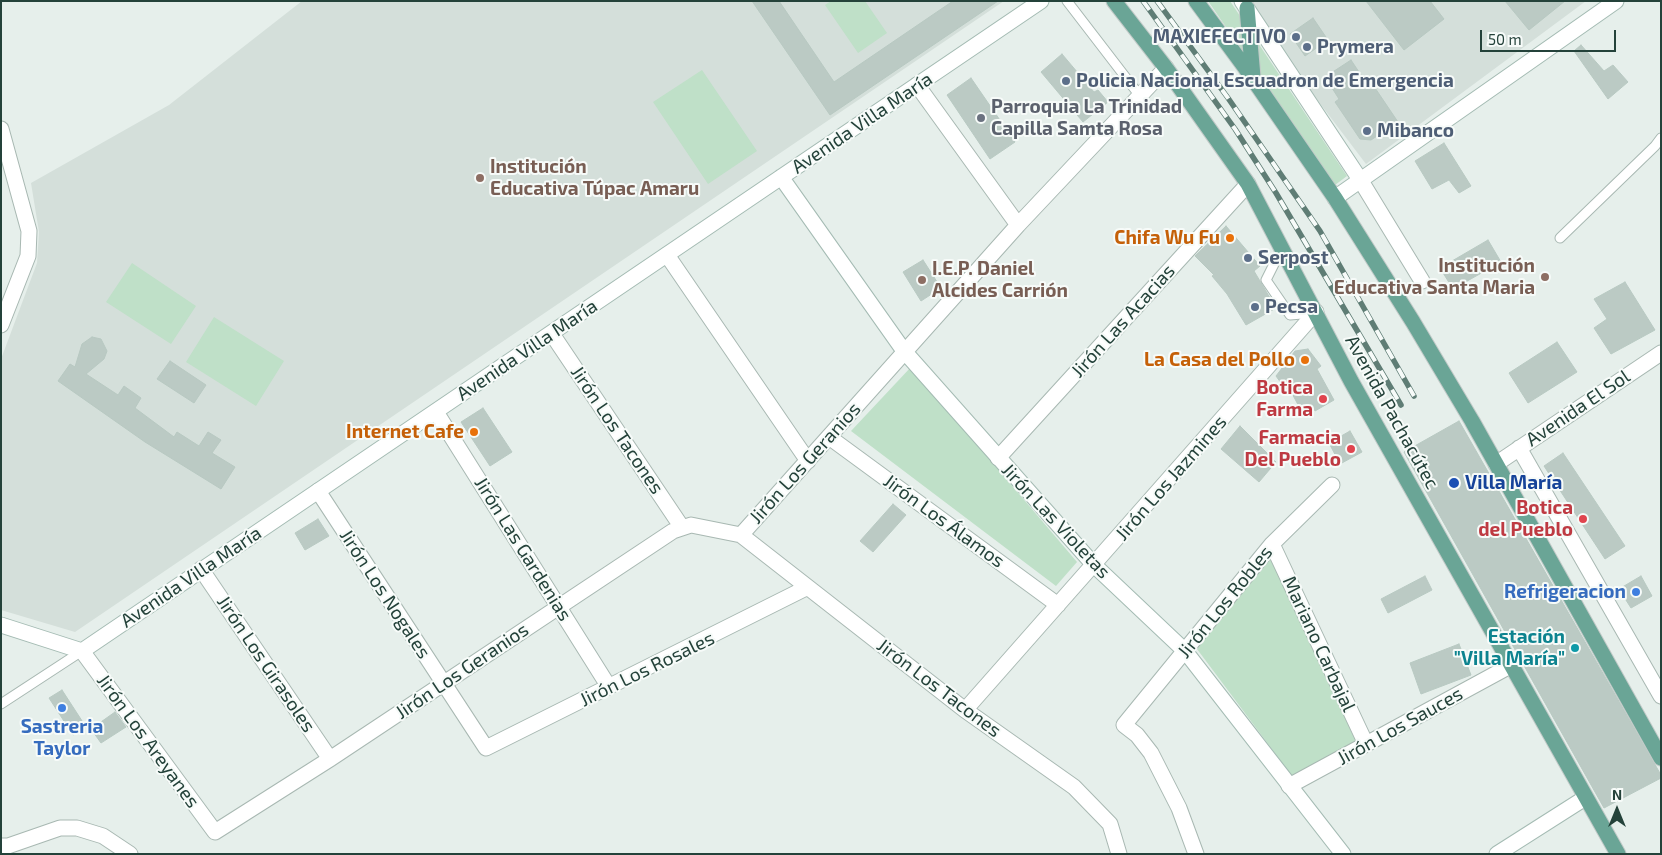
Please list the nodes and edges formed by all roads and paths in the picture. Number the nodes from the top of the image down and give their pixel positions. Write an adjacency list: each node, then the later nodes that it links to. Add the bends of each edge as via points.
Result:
1 (1041, 1): 9 (street, Avenida Villa María)
2 (1067, 1): 10 (lane)
3 (1114, 1): 7 (main road, Avenida Pachacútec)
4 (1196, 1): 8 (main road)
5 (1616, 1): 15 (street)
6 (1245, 5): 8 (main road); 15 (street)
7 (1166, 68): 10 (street, Jirón Los Geranios); 16 (main road, Avenida Pachacútec)
8 (1253, 78): 17 (main road)
9 (917, 85): 14 (street, Avenida Villa María); 18 (street)
10 (1140, 96): 18 (street, Jirón Los Geranios)
11 (1, 129): 13 (street)
12 (1661, 138): 19 (lane)
13 (6, 159): 24 (street, via 29,231 28,256)
14 (781, 177): 21 (street, Avenida Villa María); 26 (street, Jirón Las Violetas)
15 (1361, 181): 17 (street); 22 (street)
16 (1248, 184): 20 (main road, Avenida Pachacútec); 31 (street, Jirón Las Acacias)
17 (1335, 198): 33 (main road)
18 (1018, 225): 26 (street, Jirón Los Geranios)
19 (1560, 238)
20 (1282, 248): 23 (main road, Avenida Pachacútec); 23 (lane, via 1266,280 1290,315)
21 (667, 255): 25 (street, Avenida Villa María); 32 (street)
22 (1422, 281)
23 (1316, 312): 39 (street, Jirón Los Jazmines); 47 (main road, Avenida Pachacútec)
24 (1, 325)
25 (552, 334): 28 (street, Avenida Villa María); 36 (street, Jirón Los Tacones)
26 (904, 351): 29 (street, Jirón Los Geranios); 31 (street, Jirón Las Violetas)
27 (1661, 353): 30 (street, Avenida El Sol)
28 (436, 412): 35 (street, Avenida Villa María); 43 (street, Jirón Las Gardenias)
29 (829, 436): 32 (street, Jirón Los Geranios); 42 (street, Jirón Los Álamos)
30 (1520, 448): 33 (street, Avenida El Sol); 50 (street)
31 (998, 458): 39 (street, Jirón Las Violetas)
32 (808, 461): 37 (street, Jirón Los Geranios)
33 (1496, 464): 55 (main road)
34 (1332, 485): 38 (street, Jirón Los Robles)
35 (318, 491): 40 (street, Avenida Villa María); 48 (street, Jirón Los Nogales)
36 (681, 526): 37 (street, Jirón Los Geranios, via 700,526); 43 (street, Jirón Los Geranios)
37 (741, 535): 41 (street, Jirón Los Tacones)
38 (1272, 544): 46 (street, Jirón Los Robles); 53 (street, Mariano Carbajal)
39 (1094, 565): 42 (street, Jirón Los Jazmines); 46 (street, Jirón Las Violetas)
40 (202, 569): 45 (street, Avenida Villa María); 56 (street, Jirón Los Girasoles)
41 (806, 588): 49 (street, Jirón Los Rosales); 52 (street, Jirón Los Tacones)
42 (1058, 605): 52 (street, Jirón Los Jazmines)
43 (559, 606): 48 (street, Jirón Los Geranios); 49 (street, Jirón Las Gardenias)
44 (1, 625): 45 (street)
45 (82, 651): 51 (lane); 59 (street, Jirón Los Areyanes)
46 (1185, 651): 57 (street, Jirón Las Violetas); 63 (street, Jirón Los Robles, via 1124,725 1151,752)
47 (1510, 666): 53 (street, Jirón Los Sauces); 58 (main road, Avenida Pachacútec)
48 (444, 684): 54 (street, Jirón Los Nogales); 56 (street, Jirón Los Geranios)
49 (609, 687): 54 (street, Jirón Los Rosales)
50 (1661, 696)
51 (1, 704)
52 (965, 710): 62 (street, Jirón Los Tacones, via 1074,786 1110,824)
53 (1366, 744): 57 (street, Jirón Los Sauces)
54 (486, 748)
55 (1661, 758)
56 (330, 759): 59 (street, Jirón Los Geranios)
57 (1289, 786): 64 (street, Jirón Las Violetas)
58 (1585, 798): 65 (street); 66 (main road, Avenida Pachacútec)
59 (215, 832)
60 (1, 846): 61 (street, via 60,828 77,828 103,836)
61 (130, 854)
62 (1119, 854)
63 (1196, 854)
64 (1343, 854)
65 (1497, 854)
66 (1618, 854)

